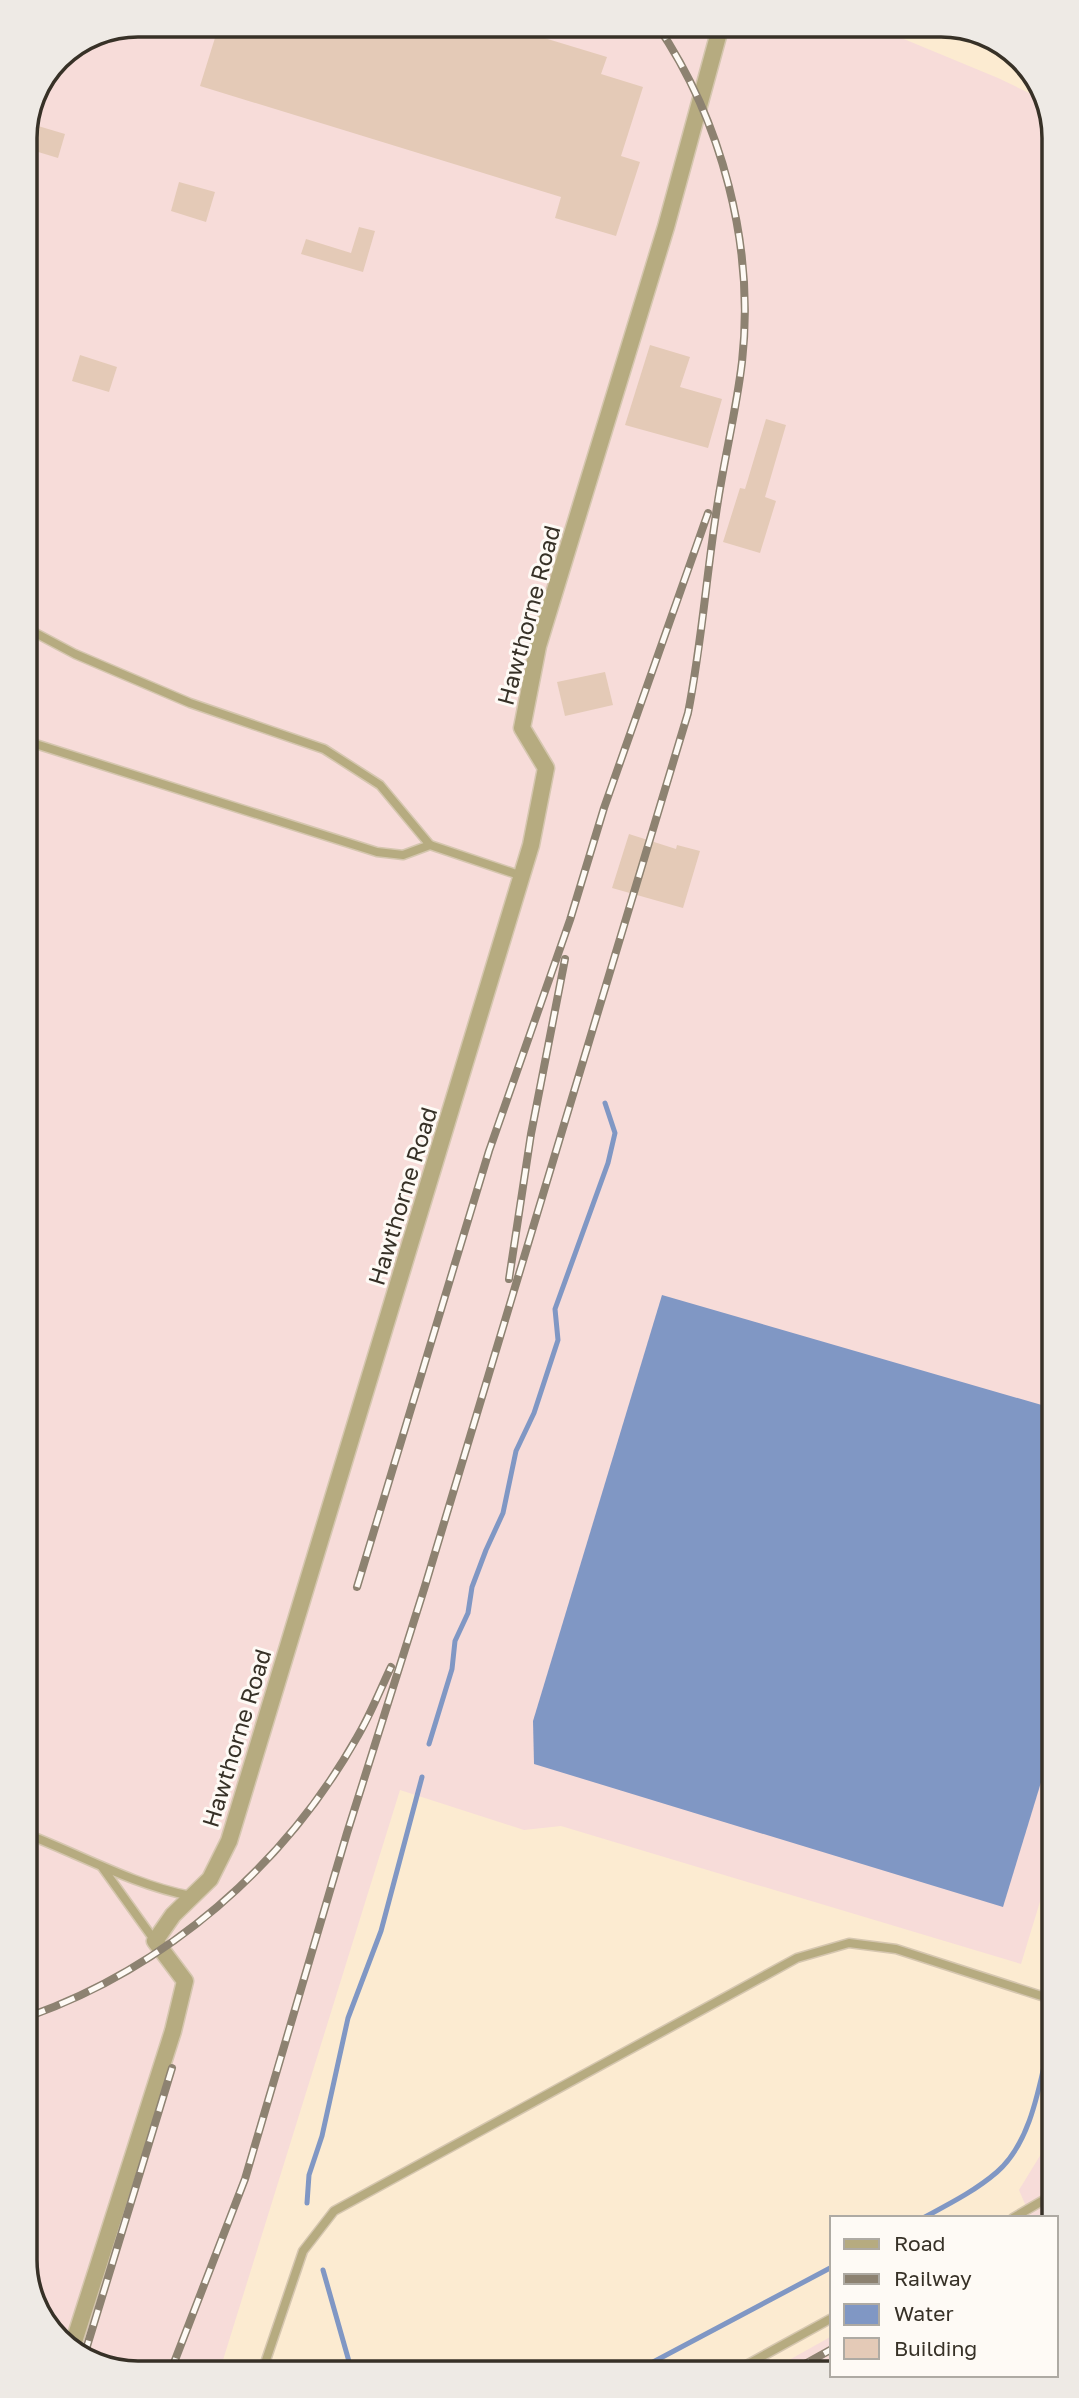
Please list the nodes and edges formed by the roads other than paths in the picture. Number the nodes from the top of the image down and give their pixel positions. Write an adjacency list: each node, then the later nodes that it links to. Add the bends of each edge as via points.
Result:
1 (718, 37): 5 (street, Hawthorne Road, via 666,227 538,646 522,728 546,768)
2 (37, 634): 4 (lane, via 190,703 324,748 380,785)
3 (37, 744): 4 (lane, via 377,852 402,855)
4 (430, 845): 5 (lane)
5 (522, 877): 8 (street, Hawthorne Road, via 229,1841 210,1879)
6 (37, 1838): 7 (lane)
7 (100, 1864): 8 (lane, via 159,1890); 9 (lane)
8 (191, 1896): 9 (street, Hawthorne Road)
9 (155, 1941): 14 (street, via 184,1981 173,2031)
10 (1042, 1996): 15 (lane, via 895,1949 849,1943 797,1958 334,2211 303,2251)
11 (1042, 2201): 12 (lane)
12 (1016, 2216)
13 (830, 2319): 16 (lane)
14 (75, 2339)
15 (266, 2361)
16 (754, 2361)

